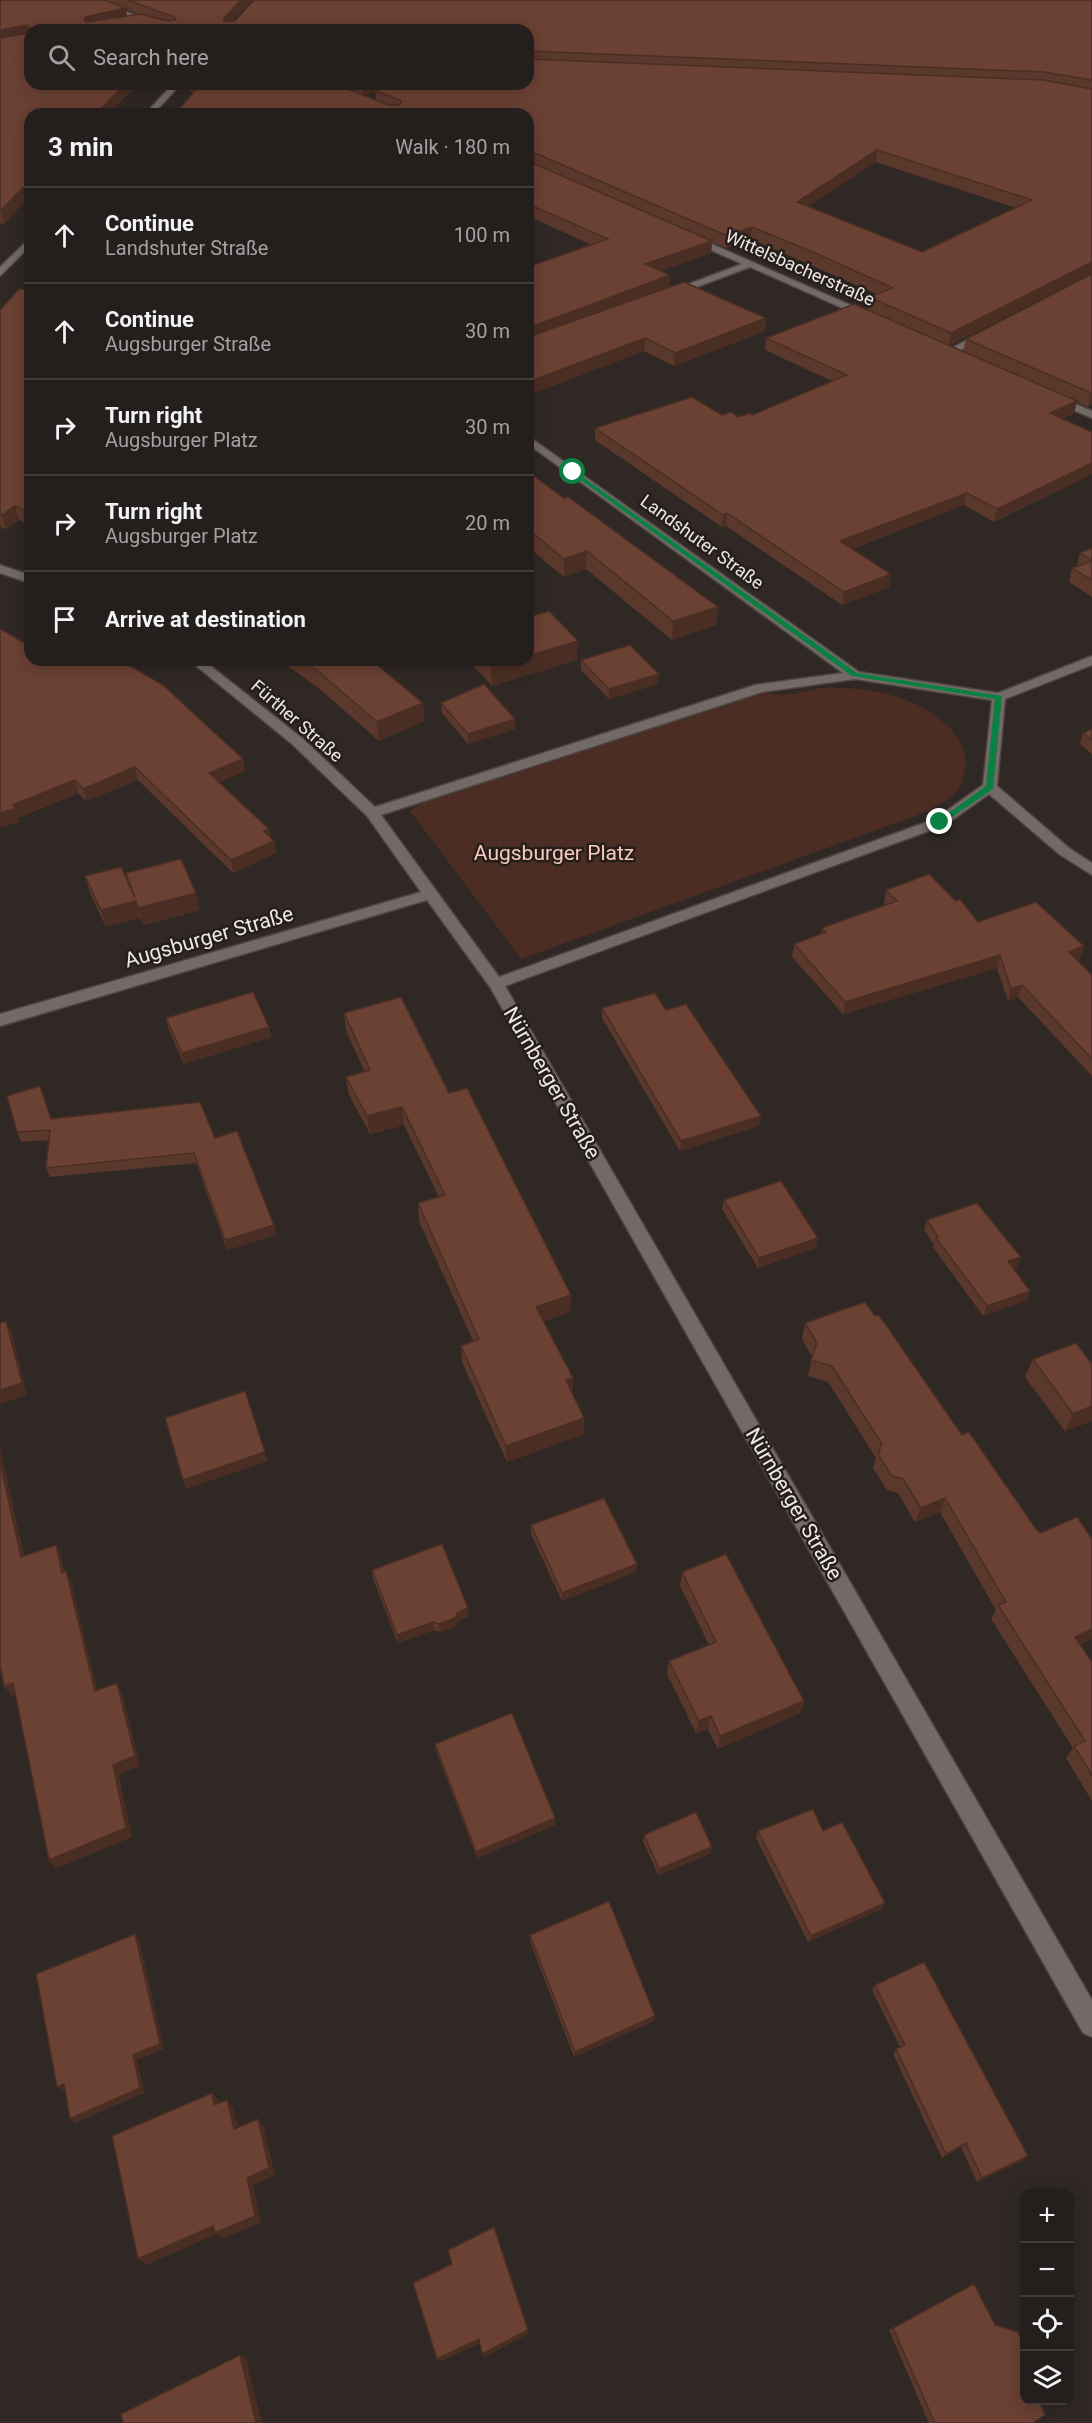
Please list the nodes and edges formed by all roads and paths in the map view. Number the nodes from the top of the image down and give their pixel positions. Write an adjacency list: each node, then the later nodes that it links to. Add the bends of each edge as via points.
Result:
1 (88, 0): 2 (street)
2 (143, 20): 3 (street); 4 (street)
3 (129, 24)
4 (154, 24)
5 (171, 90): 6 (street)
6 (155, 108)
7 (678, 232): 12 (street, Wittelsbacherstraße)
8 (24, 247): 10 (street)
9 (0, 259): 10 (street)
10 (12, 260): 11 (street); 13 (street)
11 (24, 261)
12 (750, 264): 14 (street); 15 (street, Wittelsbacherstraße)
13 (0, 273)
14 (658, 298)
15 (886, 324)
16 (997, 328): 17 (street, via 956,354)
17 (938, 347)
18 (1042, 393): 19 (street)
19 (1092, 415)
20 (534, 443): 25 (street, Landshuter Straße)
21 (0, 569): 22 (street)
22 (24, 577)
23 (1092, 660): 26 (street)
24 (203, 666): 28 (street, Fürther Straße, via 297,741)
25 (855, 675): 26 (street); 28 (street, via 760,688)
26 (999, 697): 27 (street)
27 (990, 787): 29 (street); 31 (street, via 940,822)
28 (372, 813): 30 (street)
29 (1092, 870)
30 (430, 894): 31 (street); 32 (street, Augsburger Straße)
31 (496, 984): 33 (street, Nürnberger Straße)
32 (0, 1020)
33 (1092, 2024)

